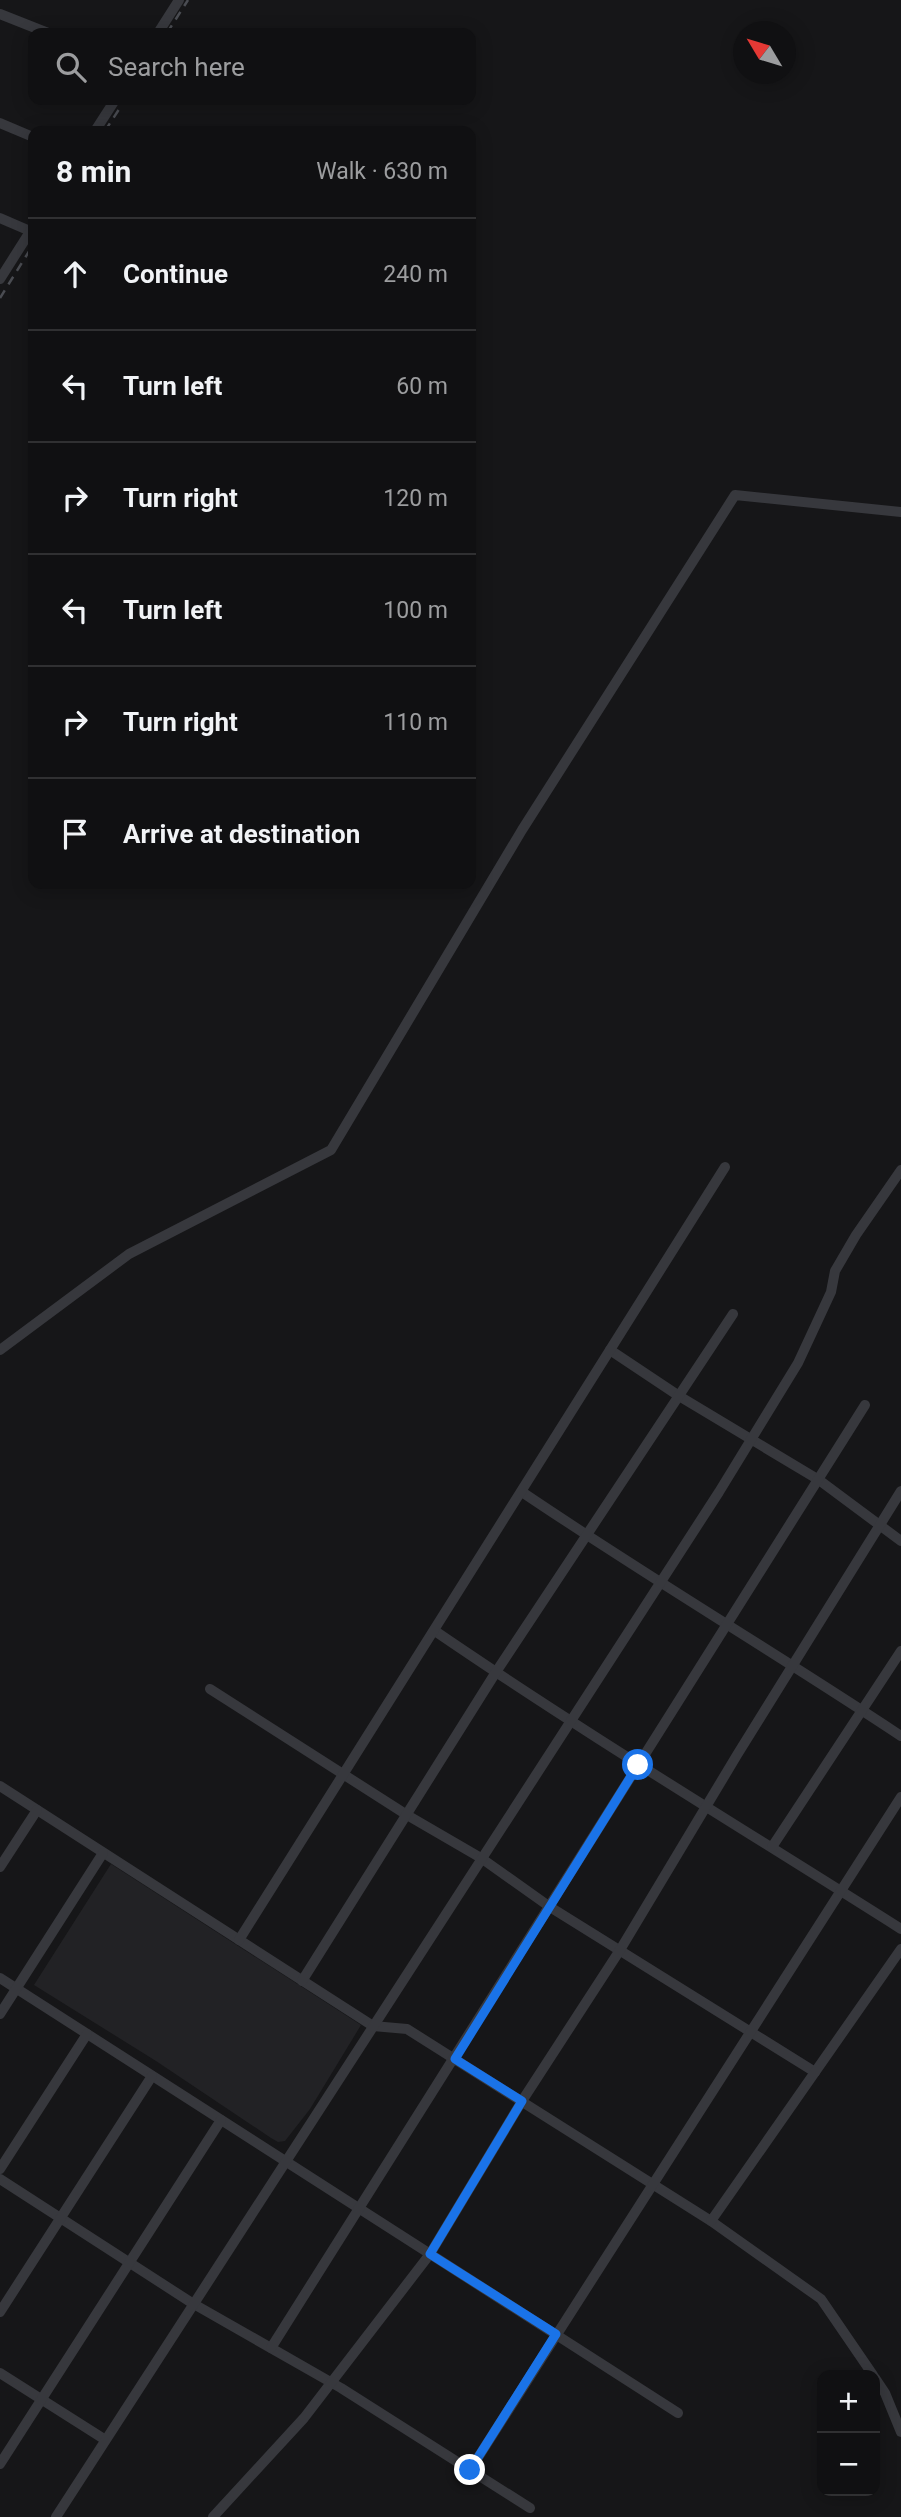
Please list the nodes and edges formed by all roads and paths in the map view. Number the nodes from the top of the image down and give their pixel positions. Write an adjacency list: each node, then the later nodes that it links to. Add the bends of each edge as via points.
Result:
1 (179, 0): 4 (street)
2 (0, 14): 3 (street)
3 (35, 28)
4 (161, 28)
5 (112, 105): 7 (street)
6 (0, 123): 8 (street)
7 (98, 126)
8 (28, 135)
9 (0, 218): 10 (street)
10 (28, 228)
11 (28, 235): 12 (street)
12 (0, 279)
13 (901, 512): 17 (street, via 735,495 522,830 331,1150 129,1254)
14 (725, 1167): 18 (street)
15 (901, 1170): 21 (street, via 835,1271 831,1293 798,1363)
16 (733, 1314): 19 (street)
17 (0, 1350)
18 (610, 1350): 19 (street); 24 (street)
19 (679, 1396): 21 (street); 26 (street)
20 (865, 1405): 22 (street)
21 (750, 1440): 22 (street); 28 (street)
22 (819, 1480): 25 (street); 29 (street)
23 (901, 1491): 25 (street)
24 (522, 1492): 26 (street); 30 (street)
25 (880, 1525): 27 (street); 32 (street)
26 (586, 1536): 28 (street); 33 (street)
27 (901, 1541)
28 (660, 1582): 29 (street); 36 (street)
29 (727, 1623): 32 (street); 38 (street)
30 (435, 1631): 33 (street); 39 (street)
31 (901, 1651): 35 (street)
32 (793, 1664): 35 (street); 42 (street)
33 (496, 1672): 36 (street); 44 (street)
34 (211, 1689): 39 (street)
35 (862, 1710): 37 (street); 45 (street)
36 (571, 1720): 38 (street); 47 (street)
37 (901, 1736)
38 (638, 1765): 42 (street); 50 (street)
39 (345, 1775): 44 (street); 52 (street)
40 (0, 1786): 43 (street)
41 (901, 1797): 49 (street)
42 (707, 1805): 45 (street); 54 (street)
43 (37, 1810): 46 (street); 48 (street)
44 (407, 1815): 47 (street); 56 (street)
45 (772, 1847): 49 (street)
46 (103, 1853): 52 (street); 57 (street)
47 (481, 1858): 50 (street); 59 (street)
48 (0, 1867)
49 (840, 1890): 51 (street); 60 (street)
50 (550, 1907): 54 (street); 62 (street)
51 (901, 1929)
52 (239, 1940): 56 (street)
53 (901, 1949): 63 (street)
54 (620, 1951): 60 (street); 65 (street)
55 (0, 1978): 57 (street)
56 (302, 1981): 59 (street)
57 (16, 1988): 58 (street); 61 (street)
58 (0, 2014)
59 (373, 2026): 62 (street, via 407,2029); 67 (street)
60 (750, 2032): 63 (street); 70 (street)
61 (87, 2034): 64 (street); 68 (street)
62 (455, 2059): 65 (street); 71 (street)
63 (815, 2072): 73 (street)
64 (152, 2076): 66 (street); 72 (street)
65 (522, 2101): 70 (street); 74 (street)
66 (221, 2120): 67 (street); 75 (street)
67 (286, 2161): 71 (street); 76 (street)
68 (0, 2169)
69 (0, 2179): 72 (street)
70 (655, 2185): 73 (street); 78 (street)
71 (360, 2209): 74 (street); 79 (street)
72 (61, 2218): 75 (street); 77 (street)
73 (711, 2221): 80 (street, via 821,2299)
74 (430, 2254): 78 (street); 82 (street)
75 (130, 2262): 76 (street); 84 (street)
76 (192, 2303): 79 (street); 87 (street)
77 (0, 2312)
78 (556, 2334): 85 (street); 89 (street)
79 (271, 2348): 82 (street)
80 (869, 2370)
81 (0, 2373): 84 (street)
82 (331, 2382): 89 (street); 92 (street)
83 (880, 2386): 86 (street)
84 (41, 2399): 87 (street); 88 (street)
85 (678, 2413)
86 (901, 2432)
87 (104, 2439): 91 (street)
88 (0, 2464)
89 (470, 2470): 90 (street)
90 (530, 2508)
91 (55, 2517)
92 (213, 2517)

